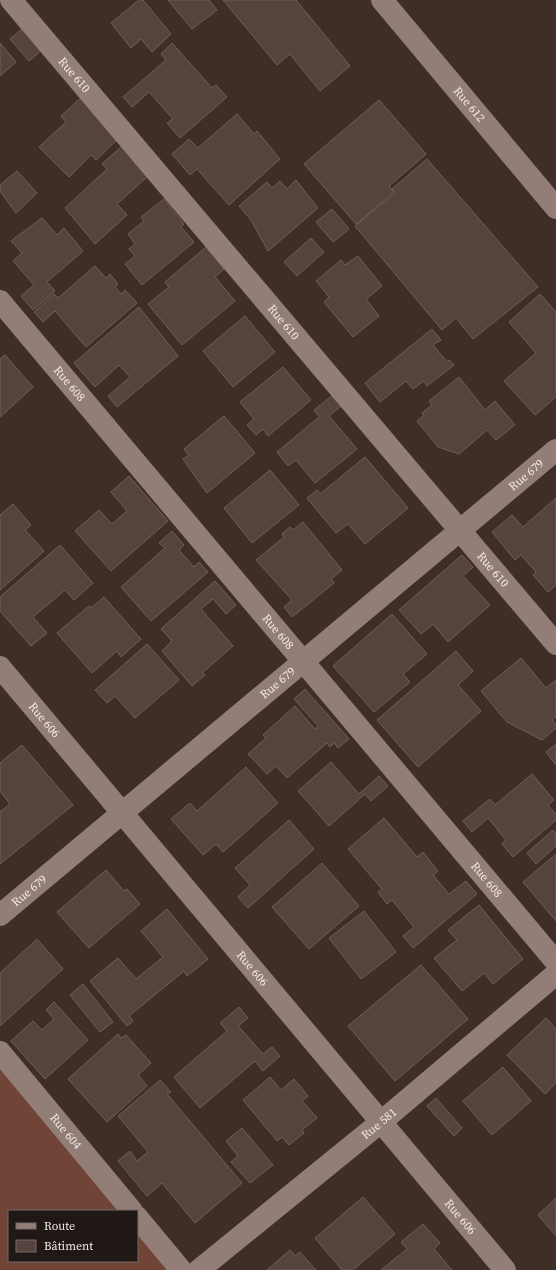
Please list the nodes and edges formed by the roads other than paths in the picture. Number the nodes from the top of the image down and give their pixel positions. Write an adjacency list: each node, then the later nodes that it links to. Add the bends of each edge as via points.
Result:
1 (11, 0): 6 (street, Rue 610)
2 (382, 0): 3 (street, Rue 612)
3 (554, 203)
4 (0, 301): 8 (street, Rue 608)
5 (556, 450): 6 (street, Rue 679)
6 (460, 530): 7 (street, Rue 610); 8 (street, Rue 679)
7 (556, 644)
8 (303, 662): 10 (street, Rue 679); 12 (street, Rue 608)
9 (0, 667): 10 (street, Rue 606)
10 (122, 813): 11 (street, Rue 679); 15 (street, Rue 606)
11 (0, 915)
12 (556, 962)
13 (556, 974): 15 (street, Rue 581)
14 (0, 1052): 16 (street, Rue 604)
15 (381, 1122): 19 (street, Rue 581); 20 (street, Rue 606)
16 (131, 1210)
17 (138, 1218): 18 (street)
18 (181, 1270)
19 (199, 1270)
20 (505, 1270)

